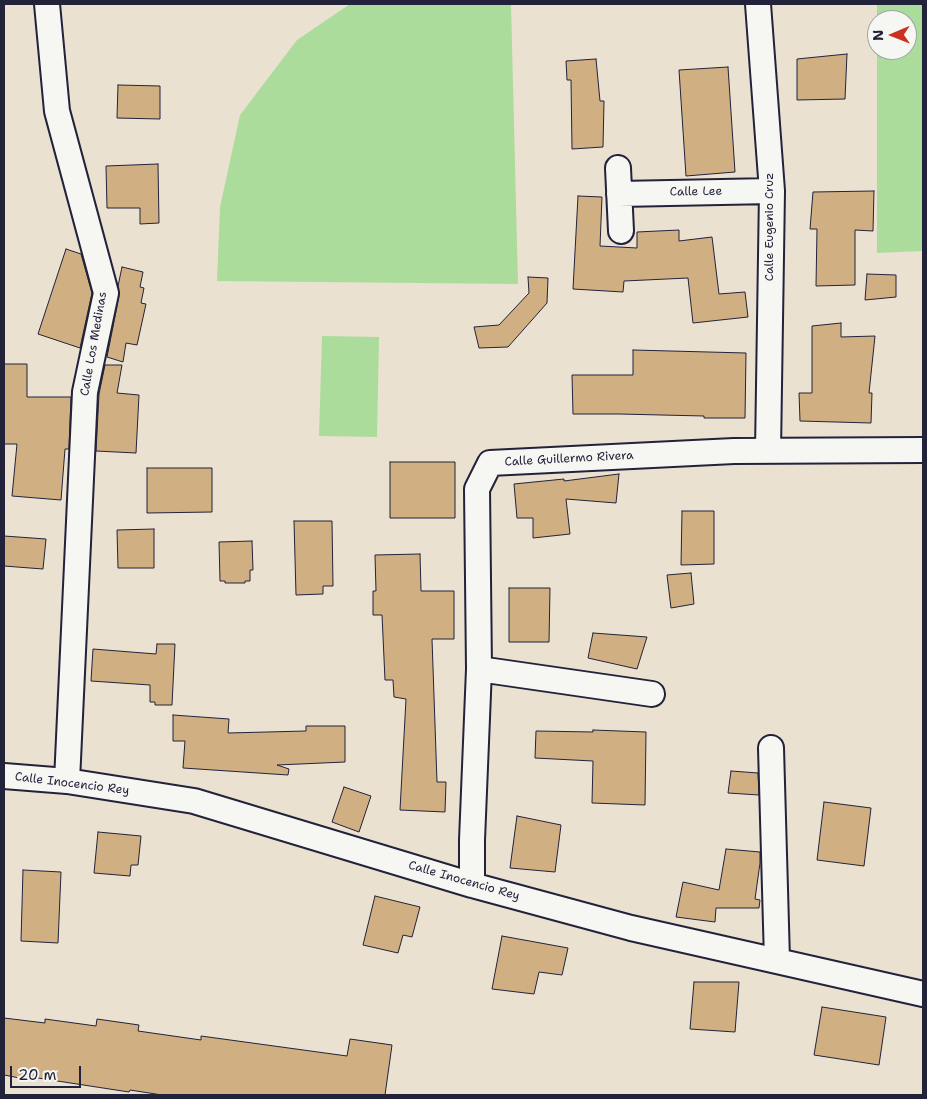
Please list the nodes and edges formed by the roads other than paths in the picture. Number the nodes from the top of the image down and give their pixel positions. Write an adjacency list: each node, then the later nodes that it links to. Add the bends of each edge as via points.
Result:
1 (47, 4): 13 (street, Calle Los Medinas, via 57,111 106,293 85,392)
2 (758, 4): 4 (street, Calle Eugenio Cruz)
3 (618, 168): 5 (street)
4 (772, 191): 5 (street, Calle Lee); 8 (street, Calle Eugenio Cruz)
5 (619, 194): 6 (street)
6 (621, 231)
7 (923, 450): 8 (street, Calle Guillermo Rivera)
8 (768, 451): 9 (street, Calle Guillermo Rivera, via 490,463 477,489)
9 (479, 669): 10 (street); 14 (street, Calle Guillermo Rivera)
10 (652, 694)
11 (771, 748): 15 (street)
12 (4, 776): 13 (street, Calle Inocencio Rey)
13 (68, 781): 14 (street, Calle Inocencio Rey, via 194,801)
14 (472, 885): 15 (street, Calle Inocencio Rey, via 631,928)
15 (777, 960): 16 (street, Calle Inocencio Rey)
16 (923, 994)

